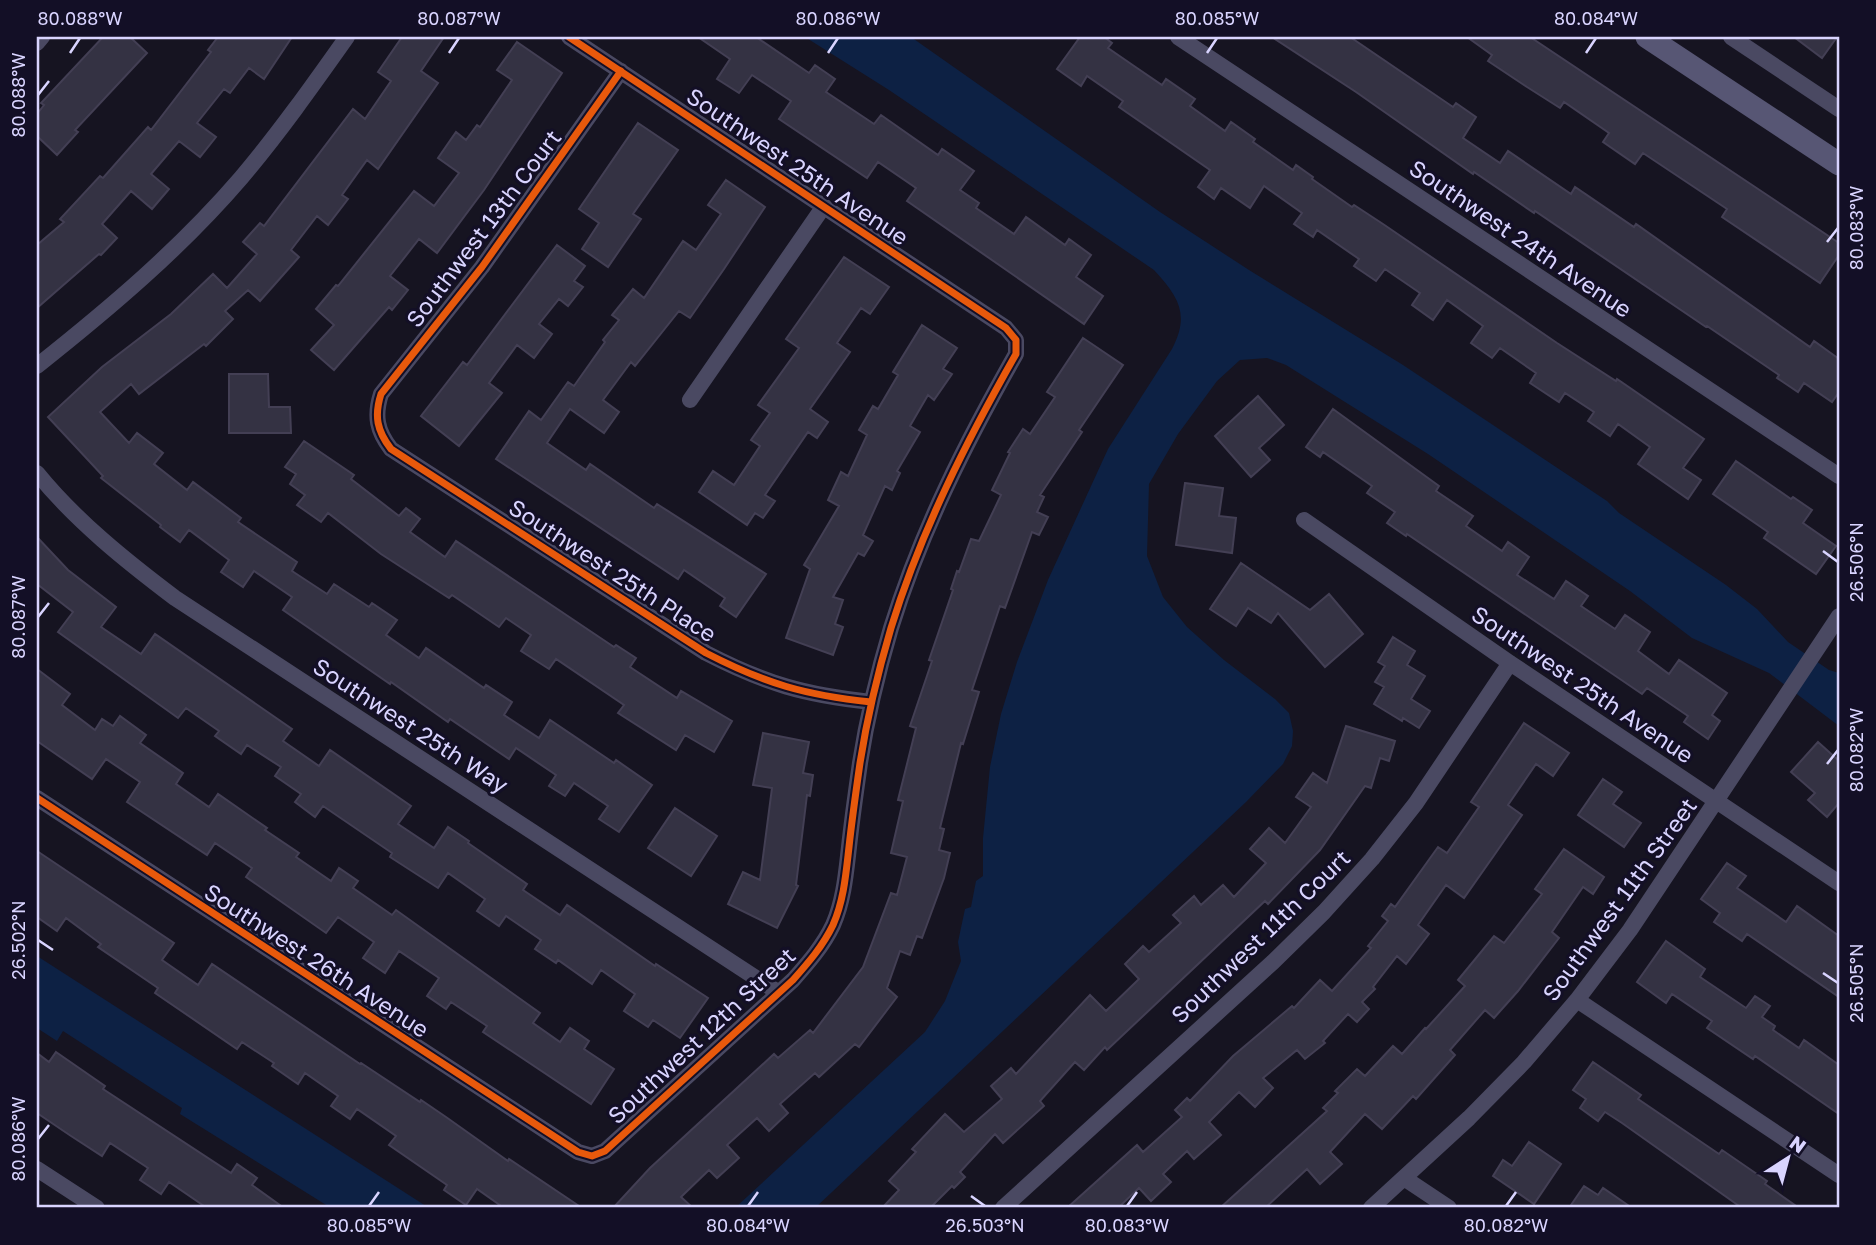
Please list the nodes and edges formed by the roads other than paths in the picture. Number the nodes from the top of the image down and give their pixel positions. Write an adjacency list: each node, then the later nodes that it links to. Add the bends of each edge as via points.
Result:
1 (43, 37): 7 (street)
2 (347, 37): 13 (street, via 289,118 217,205 164,259)
3 (569, 37): 8 (street, Southwest 25th Avenue)
4 (1178, 37): 17 (street, Southwest 24th Avenue)
5 (1647, 37): 10 (street)
6 (1731, 37): 9 (street)
7 (37, 43)
8 (621, 71): 11 (street, Southwest 25th Avenue); 15 (street, Southwest 13th Court, via 482,267 381,394)
9 (1837, 102)
10 (1839, 164)
11 (824, 206): 12 (street, Southwest 25th Avenue); 14 (street)
12 (1006, 328): 21 (street, Southwest 12th Street, via 1016,340 1016,354 941,495 891,629)
13 (37, 366)
14 (690, 400)
15 (377, 409): 21 (street, Southwest 25th Place, via 377,424 391,449 706,653 791,690)
16 (37, 473): 25 (street, Southwest 25th Way, via 127,562 175,598)
17 (1839, 476)
18 (1304, 520): 20 (street, Southwest 25th Avenue)
19 (1839, 616): 23 (street, Southwest 11th Street)
20 (1510, 663): 23 (street, Southwest 25th Avenue); 32 (street, Southwest 11th Court, via 1416,803 1324,912)
21 (872, 702): 25 (street, Southwest 12th Street, via 839,907 816,954)
22 (37, 799): 27 (street, Southwest 26th Avenue)
23 (1717, 801): 24 (street, Southwest 25th Avenue); 26 (street, Southwest 11th Street)
24 (1839, 883)
25 (779, 993): 27 (street, Southwest 12th Street, via 605,1151 592,1156)
26 (1577, 1000): 29 (street); 30 (street, Southwest 11th Street, via 1524,1062)
27 (578, 1152)
28 (37, 1169): 31 (street)
29 (1839, 1175)
30 (1404, 1178): 33 (street, Southwest 11th Street); 34 (street)
31 (97, 1208)
32 (1003, 1208)
33 (1371, 1208)
34 (1449, 1208)

